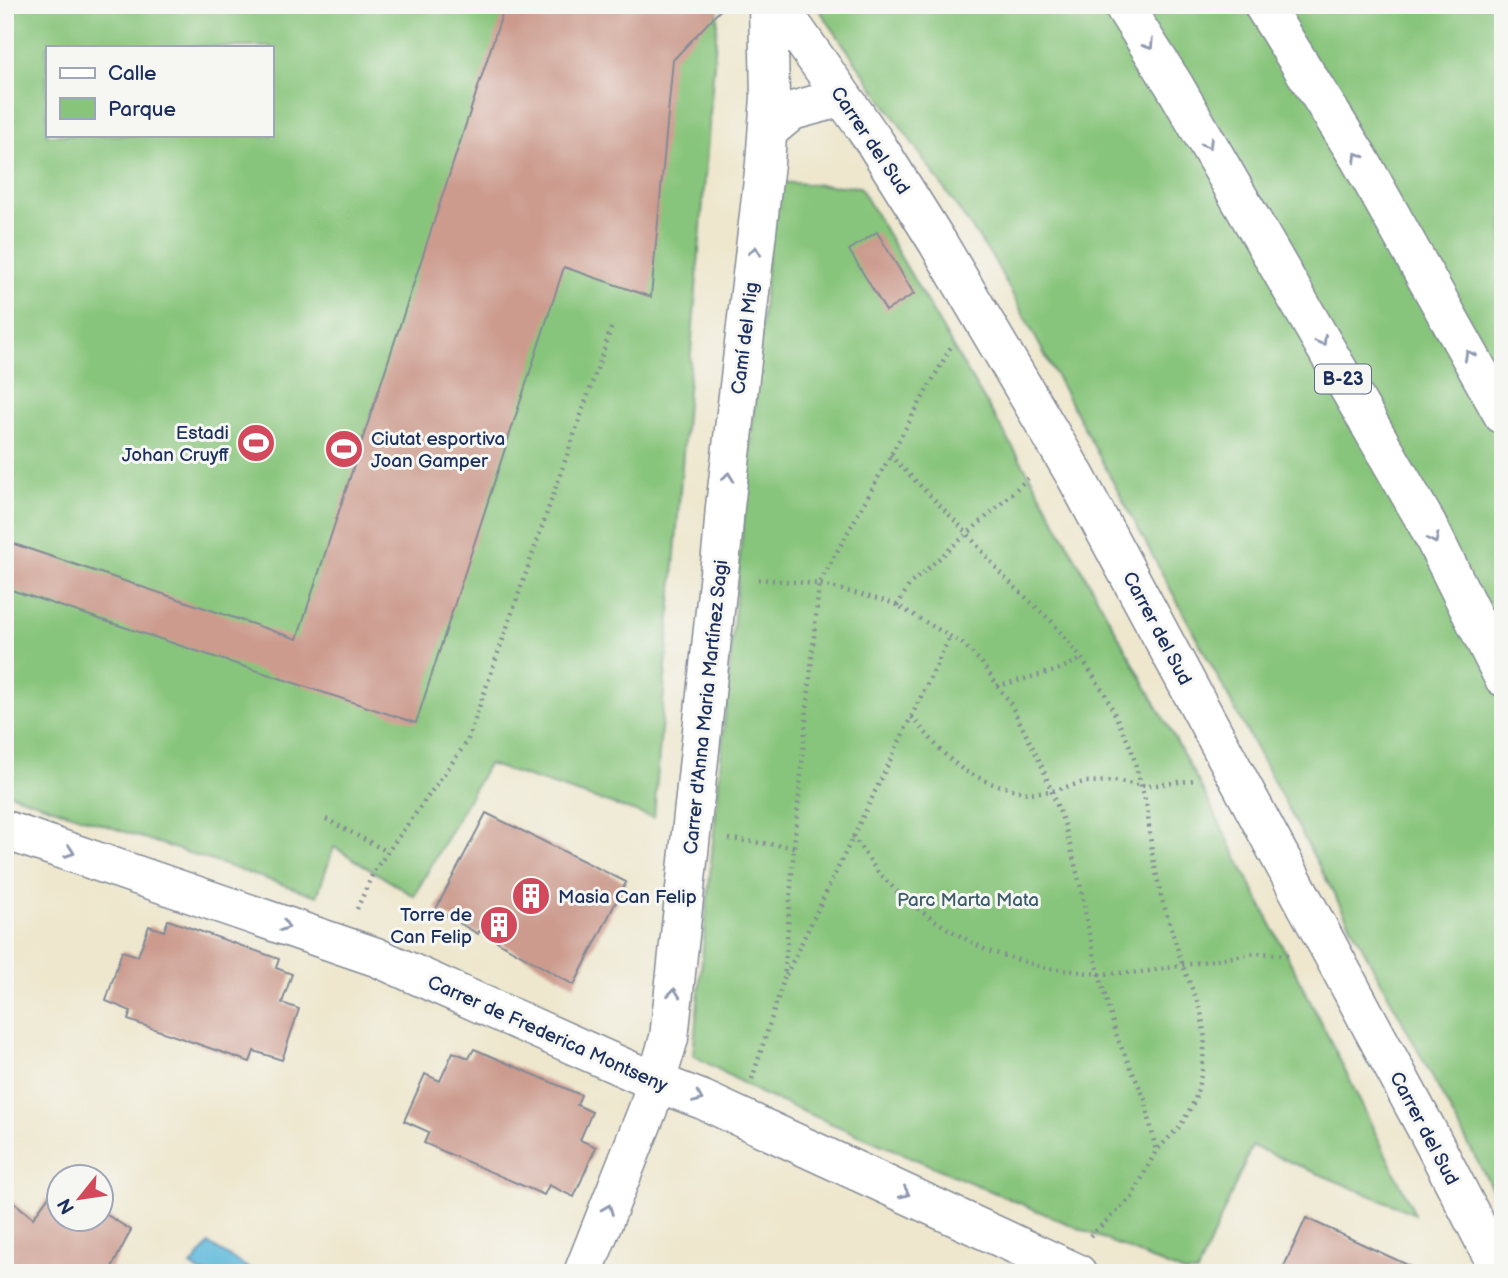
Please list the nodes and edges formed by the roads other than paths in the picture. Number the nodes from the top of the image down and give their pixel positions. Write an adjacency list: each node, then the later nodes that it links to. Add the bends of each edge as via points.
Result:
1 (768, 5): 6 (main road, Camí del Mig)
2 (778, 5): 5 (main road, Carrer del Sud)
3 (1123, 5): 9 (main road, B-23, one-way to 9, via 1181,97 1427,524)
4 (1264, 5): 7 (main road, one-way to 4, via 1359,158)
5 (843, 97): 6 (main road, via 792,111); 14 (main road, Carrer del Sud, via 938,243 1083,489)
6 (768, 131): 8 (main road, Camí del Mig, one-way to 6)
7 (1503, 415)
8 (720, 560): 11 (main road, Carrer d'Anna Maria Martínez Sagi, one-way to 8, via 669,1038)
9 (1503, 677)
10 (5, 830): 11 (main road, Carrer de Frederica Montseny, one-way to 11, via 376,957)
11 (656, 1082): 12 (main road, Carrer de Frederica Montseny, one-way to 12); 13 (main road, Carrer d'Anna Maria Martínez Sagi, one-way to 11)
12 (1074, 1271)
13 (583, 1273)
14 (1501, 1273)

